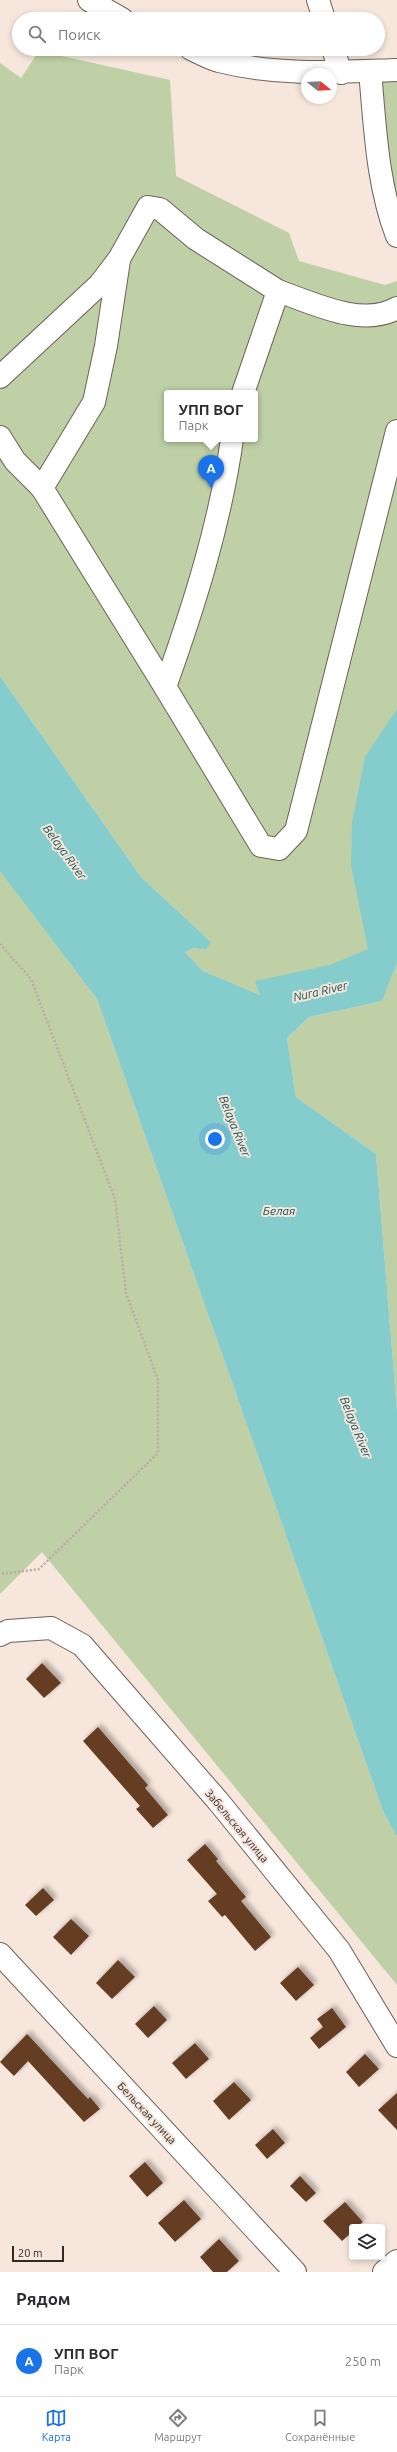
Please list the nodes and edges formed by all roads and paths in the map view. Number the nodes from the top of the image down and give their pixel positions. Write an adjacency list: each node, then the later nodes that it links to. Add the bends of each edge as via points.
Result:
1 (89, 0): 3 (street)
2 (318, 0): 4 (street)
3 (110, 12)
4 (322, 12)
5 (207, 56): 9 (street, via 218,61 281,71)
6 (335, 56): 9 (street)
7 (397, 70): 8 (street)
8 (370, 71): 9 (street); 10 (street, via 377,144 388,212)
9 (341, 73)
10 (397, 236)
11 (119, 260): 12 (street, via 148,207 160,209 196,239); 14 (street, via 100,284); 19 (street, via 106,346 94,402)
12 (278, 291): 13 (street, via 360,316 386,314); 15 (street)
13 (397, 308)
14 (0, 377)
15 (244, 390)
16 (397, 431): 20 (street, via 296,831 279,849 261,846)
17 (0, 437): 19 (street, via 15,461)
18 (231, 442): 20 (street, via 216,527)
19 (42, 488): 20 (street)
20 (165, 687)
21 (0, 944): 22 (path, via 31,979 115,1199 126,1293 158,1380 158,1453 39,1569)
22 (0, 1574)
23 (0, 1635): 25 (street, Забельская улица, via 8,1631 52,1628 82,1645 218,1801 339,1950)
24 (0, 1954): 27 (street, Бельская улица)
25 (397, 2046)
26 (397, 2261): 28 (street)
27 (295, 2272)
28 (384, 2272)

